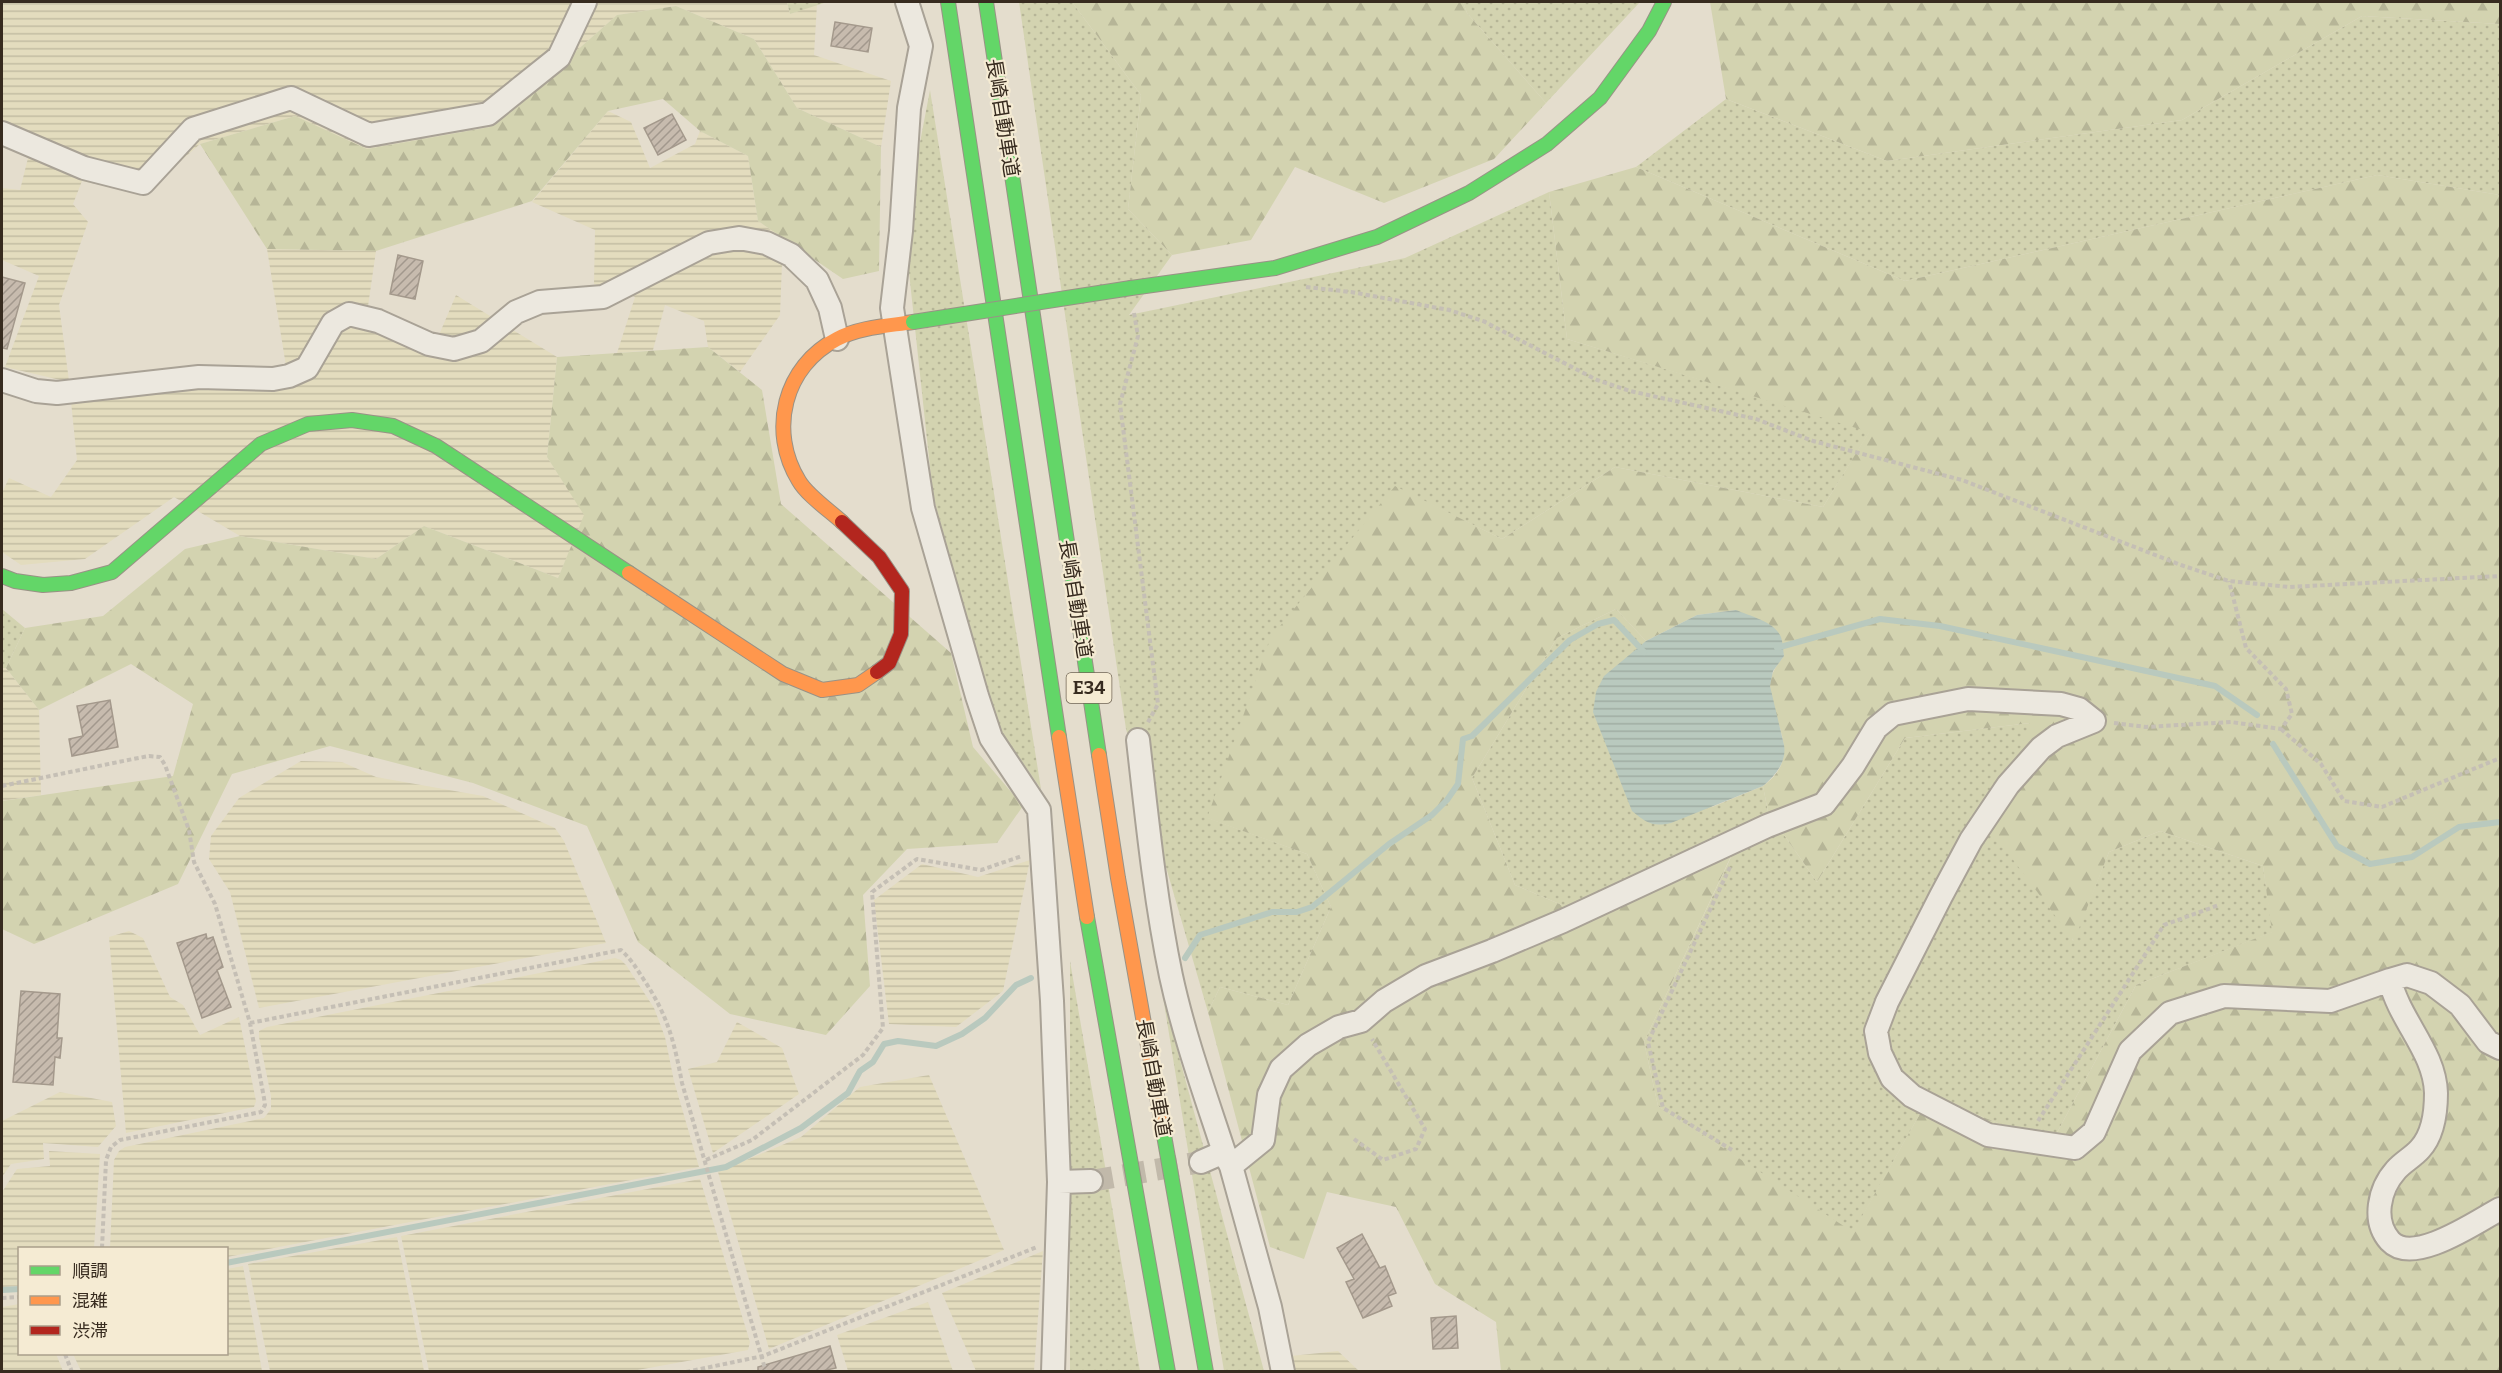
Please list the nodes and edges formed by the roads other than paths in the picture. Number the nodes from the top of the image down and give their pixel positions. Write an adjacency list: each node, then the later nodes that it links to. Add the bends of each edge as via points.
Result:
1 (585, 2): 6 (street, via 559,57 488,114 369,135 291,98 193,129 143,183 84,168)
2 (907, 2): 7 (street, via 921,46 909,108 892,308)
3 (948, 2): 20 (main road, 長崎自動車道 / E34, via 1081,883)
4 (986, 2): 21 (main road, 長崎自動車道 / E34, via 1118,878)
5 (1664, 2): 7 (main road, bridge, via 1649,31 1600,99 1547,144 1469,194 1377,237 1275,268)
6 (2, 133)
7 (904, 323): 8 (main road, via 861,330); 17 (street, via 923,508 991,738 1039,810)
8 (837, 339): 9 (street, via 830,308 817,280 791,255 766,243 739,238 709,243 603,297 532,305 516,312 481,341 454,349 429,344 378,321 349,314 333,324 308,368 289,376 199,376 57,393 36,392); 10 (main road, via 814,354 794,379 783,409 783,443 799,482 879,557 902,591 901,634 889,663 858,685 822,690 783,674 436,446 393,426 352,420 308,424 261,444 111,572 80,582 47,586)
9 (2, 380)
10 (2, 576)
11 (1138, 740): 14 (street, via 1171,975 1184,1029)
12 (2390, 980): 13 (street, via 2407,975 2431,983 2460,1005 2488,1042); 14 (street, via 2330,1000 2224,996 2170,1013 2130,1051 2094,1132 2075,1148 1988,1136 1912,1096 1892,1078 1880,1053 1876,1031 1887,1002 1971,840 2008,785 2057,736 2094,721 2079,709 2061,704 1968,699 1893,714 1876,728 1824,804 1563,921 1426,976 1384,1001 1361,1021 1339,1027 1308,1045 1281,1070 1269,1095 1263,1140); 18 (street, via 2394,999 2427,1057 2436,1091 2434,1121 2421,1149 2395,1171 2382,1194 2378,1214 2385,1236 2395,1247 2406,1250 2428,1247)
13 (2500, 1048)
14 (1228, 1159): 15 (street); 22 (street, via 1270,1307)
15 (1201, 1162)
16 (1091, 1181): 17 (street)
17 (1059, 1182): 19 (street)
18 (2500, 1209)
19 (1053, 1371)
20 (1168, 1371)
21 (1206, 1371)
22 (1282, 1371)

